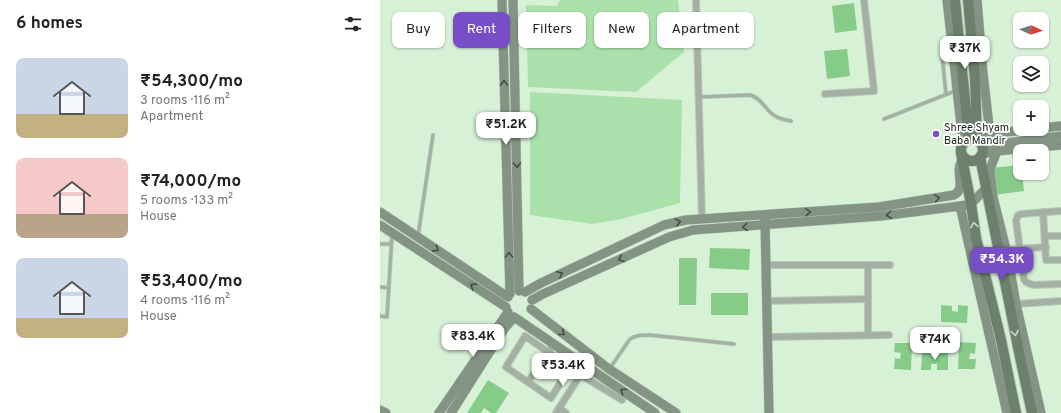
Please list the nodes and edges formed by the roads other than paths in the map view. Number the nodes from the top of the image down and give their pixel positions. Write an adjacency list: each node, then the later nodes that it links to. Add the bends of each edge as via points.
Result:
1 (502, 0): 53 (street, one-way to 1)
2 (513, 0): 52 (street, one-way to 52)
3 (696, 0): 13 (street)
4 (864, 0): 11 (street, via 874,91)
5 (947, 0): 10 (street)
6 (955, 0): 23 (main road)
7 (968, 0): 23 (main road, via 975,79)
8 (977, 0): 20 (street)
9 (942, 55): 12 (lane)
10 (957, 90): 12 (lane); 23 (street)
11 (826, 94)
12 (946, 94): 14 (lane)
13 (699, 97): 15 (lane, via 750,95 759,99 776,117); 33 (street)
14 (884, 119)
15 (791, 121)
16 (1061, 126): 17 (street)
17 (1049, 127)
18 (1013, 131): 20 (street)
19 (433, 135): 39 (lane)
20 (990, 135): 23 (street)
21 (1061, 136): 23 (street)
22 (1061, 145): 24 (street)
23 (976, 146): 24 (street); 25 (main road, via 961,146); 25 (main road, via 975,160 970,161); 26 (main road)
24 (997, 151): 44 (street, via 990,169 993,196)
25 (962, 157): 27 (main road); 32 (street, one-way to 25, via 879,208 954,196 960,189 959,165)
26 (986, 188): 27 (street); 67 (main road, one-way to 67)
27 (971, 204): 28 (street); 69 (main road, one-way to 27)
28 (960, 206): 35 (street, one-way to 35); 69 (street)
29 (1061, 211): 31 (street)
30 (380, 212): 39 (street)
31 (1043, 212): 37 (street); 43 (street, via 1018,214 1016,221)
32 (764, 215): 33 (street); 35 (street)
33 (702, 219): 52 (street, one-way to 33, via 664,226)
34 (380, 224): 36 (street)
35 (765, 226): 46 (street); 58 (street, one-way to 58, via 693,230 669,237 543,294)
36 (392, 233): 41 (lane); 59 (street, one-way to 36)
37 (1045, 236): 38 (street); 42 (street)
38 (1061, 236)
39 (418, 237): 53 (street, one-way to 53)
40 (380, 244): 41 (lane)
41 (392, 244): 51 (lane)
42 (1046, 247): 43 (street); 45 (street, via 1046,260)
43 (1020, 249): 44 (street); 49 (street, via 1026,282 1033,285)
44 (1007, 250): 57 (street)
45 (1061, 260)
46 (766, 265): 47 (street); 55 (street)
47 (868, 265): 48 (street); 54 (street)
48 (890, 265)
49 (1061, 284)
50 (380, 287): 51 (lane)
51 (389, 288): 60 (lane, via 387,317)
52 (522, 291): 53 (street); 58 (street, via 530,296)
53 (509, 295): 59 (street, via 506,302)
54 (868, 299): 55 (street); 61 (street)
55 (767, 301): 63 (street)
56 (1061, 301): 57 (street)
57 (1016, 304): 67 (street)
58 (532, 305): 59 (street, via 529,313 520,318); 70 (street, one-way to 70)
59 (509, 312): 64 (street); 77 (street); 78 (street, via 504,329)
60 (380, 316)
61 (868, 335): 62 (street); 63 (street)
62 (889, 335)
63 (768, 337): 82 (street)
64 (554, 344): 66 (street); 68 (street)
65 (734, 344): 70 (lane, via 639,335 630,339)
66 (548, 352): 72 (street); 72 (street, via 525,336 506,366); 72 (street, via 570,367 551,398)
67 (1024, 356): 85 (main road); 86 (street)
68 (586, 366): 71 (street); 80 (street, one-way to 68)
69 (1001, 367): 83 (street); 84 (main road)
70 (609, 369): 81 (street)
71 (581, 375): 73 (street); 75 (street)
72 (528, 382)
73 (622, 400)
74 (380, 410): 76 (street)
75 (558, 411): 79 (street)
76 (386, 413)
77 (439, 413)
78 (451, 413)
79 (566, 413)
80 (655, 413)
81 (676, 413)
82 (770, 413)
83 (1007, 413)
84 (1016, 413)
85 (1032, 413)
86 (1041, 413)

